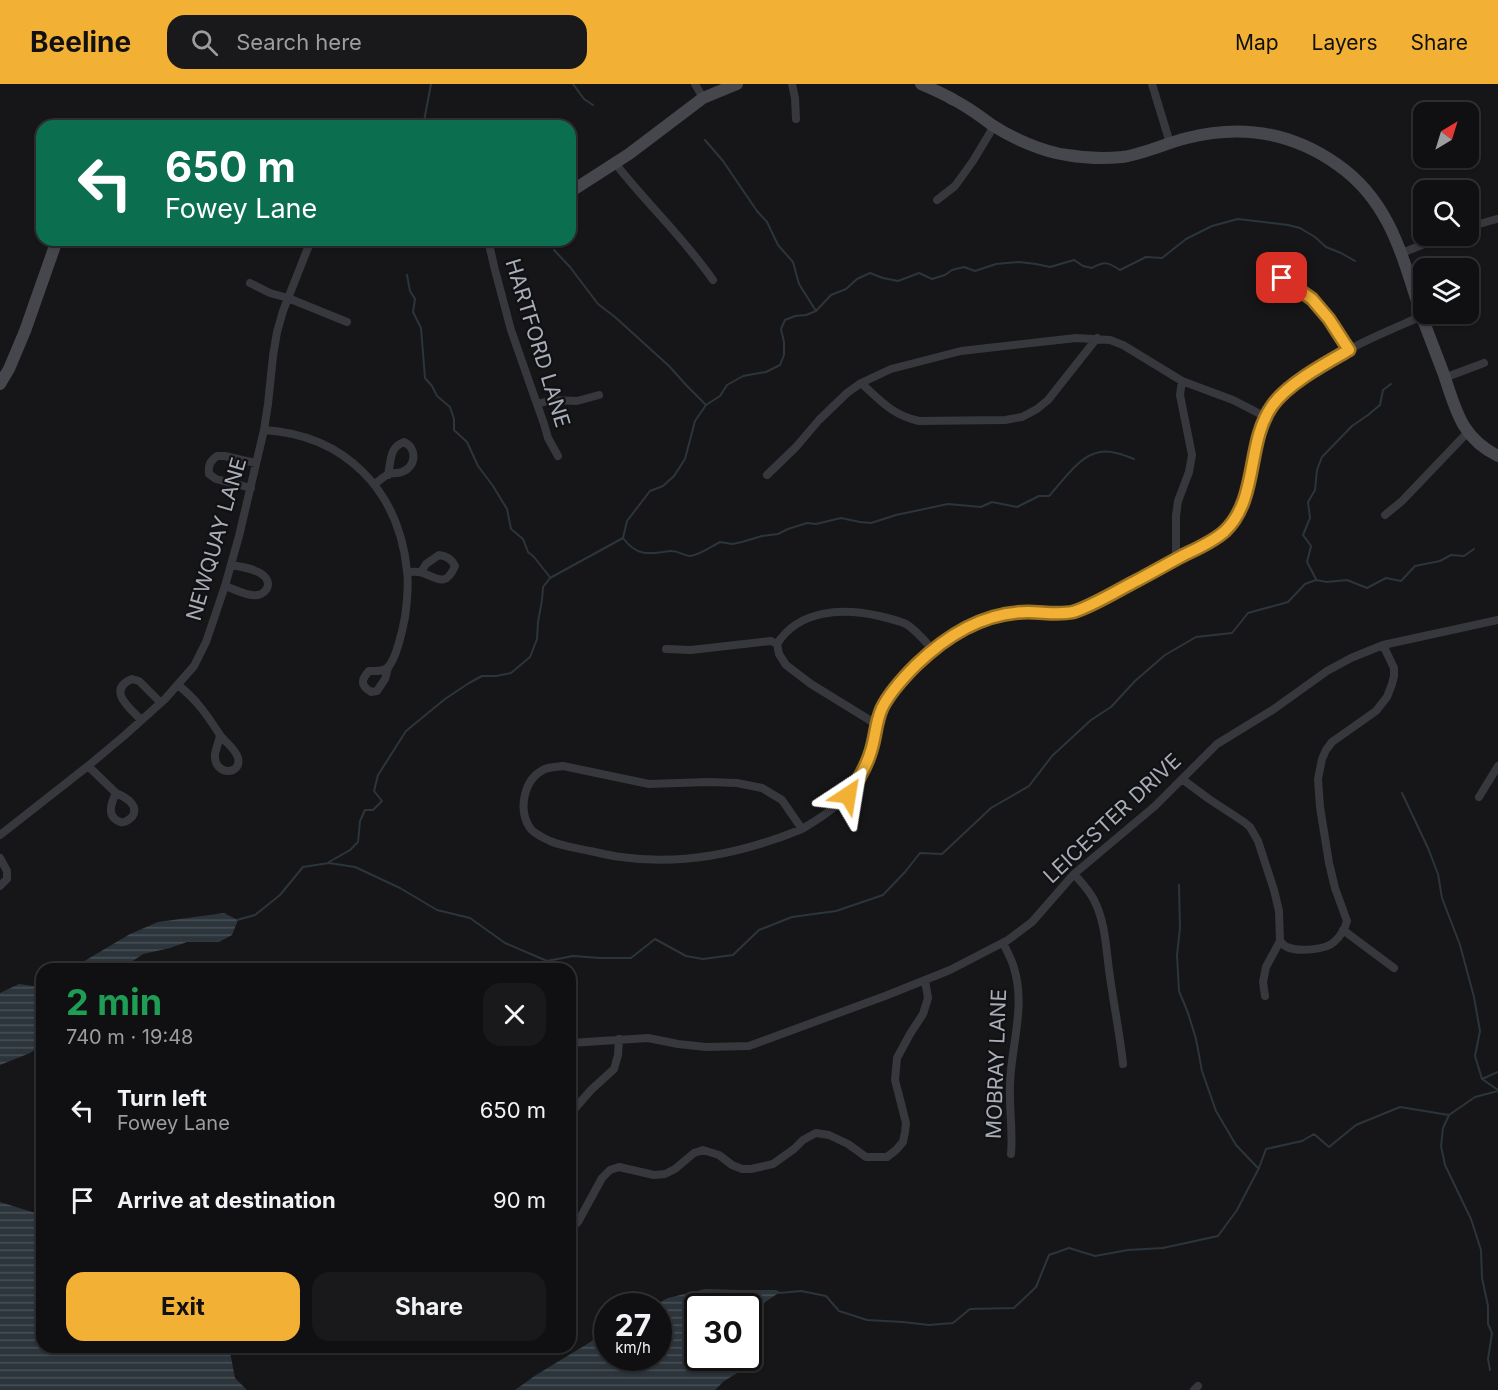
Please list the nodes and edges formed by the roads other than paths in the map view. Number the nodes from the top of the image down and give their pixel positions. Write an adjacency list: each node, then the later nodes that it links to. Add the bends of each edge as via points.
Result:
1 (695, 84): 6 (street)
2 (737, 84): 6 (main road)
3 (792, 84): 7 (street)
4 (921, 84): 8 (main road)
5 (1152, 84): 9 (street)
6 (703, 99): 10 (main road)
7 (796, 119)
8 (994, 126): 9 (main road, via 1026,143 1066,155 1103,159); 12 (street, via 955,186)
9 (1170, 143): 19 (main road, via 1222,131 1267,133 1296,141 1355,178 1383,213)
10 (615, 163): 11 (main road); 21 (street)
11 (576, 188)
12 (938, 200)
13 (1497, 219): 14 (street)
14 (1479, 224)
15 (55, 246): 34 (main road, via 26,331)
16 (309, 246): 24 (street, NEWQUAY LANE)
17 (489, 246): 36 (street, HARTFORD LANE, via 511,330)
18 (1419, 246): 19 (street)
19 (1402, 253): 23 (main road)
20 (1267, 267): 29 (street, via 1312,299)
21 (713, 280)
22 (250, 283): 24 (street)
23 (1413, 288)
24 (288, 298): 26 (street); 38 (street, NEWQUAY LANE, via 277,332)
25 (1413, 320): 29 (street)
26 (347, 322)
27 (1425, 324): 31 (main road)
28 (1097, 338): 32 (street, via 1123,345); 33 (street, via 961,351 891,369); 33 (street, via 1048,400 1022,417 919,421 892,411)
29 (1349, 350): 37 (street, via 1292,387 1274,403)
30 (1484, 363): 31 (street)
31 (1444, 378): 39 (main road)
32 (1182, 381): 37 (street); 48 (street, via 1180,395 1192,455 1176,516)
33 (861, 383): 44 (street, via 833,405)
34 (0, 384)
35 (599, 395): 36 (street)
36 (537, 404): 40 (street, HARTFORD LANE)
37 (1266, 417): 48 (street, via 1237,516 1224,532)
38 (264, 430): 42 (street, NEWQUAY LANE); 45 (street, via 323,444 353,462)
39 (1467, 433): 41 (main road); 47 (street)
40 (558, 456)
41 (1498, 456)
42 (256, 463): 46 (street, NEWQUAY LANE); 46 (street, via 217,456 208,466 209,474 216,479)
43 (388, 475): 45 (street)
44 (767, 475)
45 (375, 484): 50 (street, via 398,526)
46 (251, 488): 49 (street, NEWQUAY LANE)
47 (1385, 516)
48 (1176, 560): 57 (street, via 1074,612 1005,614 957,632)
49 (231, 565): 52 (street, NEWQUAY LANE); 52 (street, via 263,575 268,587 260,595 251,596)
50 (408, 572): 51 (street); 58 (street, via 404,621)
51 (422, 572)
52 (225, 586): 59 (street, NEWQUAY LANE, via 206,642 194,666)
53 (1498, 620): 55 (street, LEICESTER DRIVE)
54 (777, 644): 56 (street, via 771,641); 57 (street, via 801,622 830,612 846,612 906,625); 62 (street, via 786,665)
55 (1383, 645): 66 (street, LEICESTER DRIVE, via 1327,670 1217,744); 74 (street, via 1394,668 1387,697 1376,711 1332,742 1322,759 1318,779 1329,863 1347,921)
56 (666, 649)
57 (933, 650): 62 (street, via 897,686 883,705)
58 (388, 668)
59 (178, 685): 60 (street, NEWQUAY LANE); 63 (street, via 199,705)
60 (160, 703): 61 (street, NEWQUAY LANE); 61 (street, via 139,681 125,682 120,692 122,700)
61 (141, 720): 64 (street, NEWQUAY LANE)
62 (876, 724): 69 (street, via 863,773 848,795)
63 (220, 735)
64 (88, 766): 67 (street); 70 (street, NEWQUAY LANE)
65 (1498, 766): 68 (street)
66 (1182, 779): 72 (street, LEICESTER DRIVE); 75 (street, via 1250,827 1274,890)
67 (116, 793)
68 (1479, 797)
69 (802, 829): 69 (street, via 710,855 671,860 622,857 551,842 531,831 523,802 535,777 546,769 563,766 649,784 737,783 762,788 782,800)
70 (0, 835)
71 (0, 858): 73 (street, via 7,871 7,879)
72 (1074, 874): 76 (street, LEICESTER DRIVE, via 1032,922); 82 (street, via 1101,918)
73 (0, 886)
74 (1343, 930): 75 (street, via 1334,943 1314,949 1295,949); 77 (street)
75 (1280, 941): 79 (street, via 1266,967)
76 (1003, 943): 78 (street, LEICESTER DRIVE); 84 (street, MOBRAY LANE, via 1014,966 1019,996 1011,1061)
77 (1394, 968)
78 (926, 980): 80 (street, LEICESTER DRIVE, via 749,1046 706,1047 648,1038); 85 (street, via 928,998 923,1014 897,1058 895,1080 906,1123 903,1142 887,1157 866,1157 830,1135 816,1133 773,1164 751,1169 742,1169 703,1150 665,1174 619,1167 602,1178)
79 (1265, 996)
80 (619, 1039): 81 (street, LEICESTER DRIVE); 83 (street, via 614,1069)
81 (576, 1043)
82 (1123, 1064)
83 (576, 1107)
84 (1011, 1154)
85 (576, 1224)

